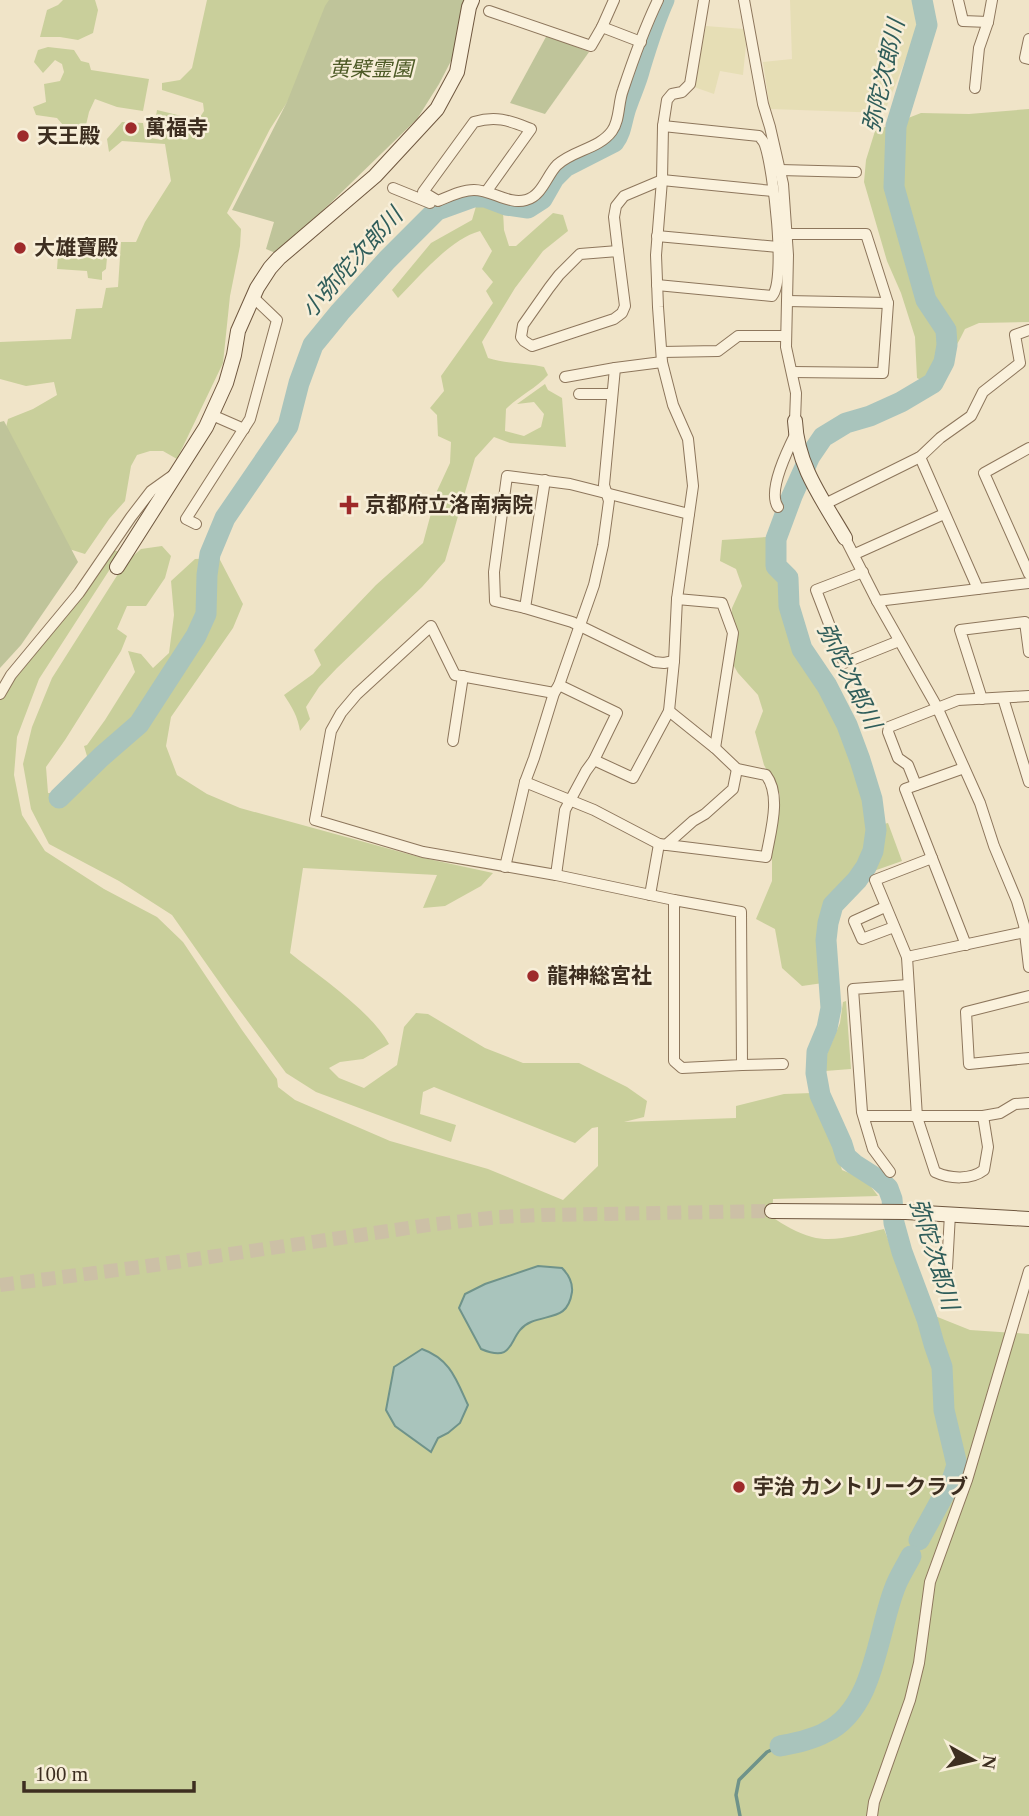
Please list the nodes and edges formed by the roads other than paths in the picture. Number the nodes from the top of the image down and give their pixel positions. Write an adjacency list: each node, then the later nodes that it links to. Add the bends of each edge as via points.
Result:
1 (472, 0): 28 (street, via 457,72 437,109 375,176 279,258)
2 (614, 0): 10 (street)
3 (659, 0): 12 (street)
4 (704, 0): 15 (street, via 690,84 667,100)
5 (744, 0): 16 (street, via 762,104)
6 (958, 0): 9 (street, via 962,20)
7 (992, 0): 9 (street)
8 (489, 11): 10 (street, via 591,47)
9 (988, 22): 14 (street, via 979,48)
10 (602, 27): 12 (street)
11 (1029, 39): 13 (street, via 1025,58)
12 (641, 43): 21 (street, via 611,133 557,165 531,200 520,202)
13 (1029, 59)
14 (975, 88)
15 (663, 126): 18 (street); 20 (street, via 759,136)
16 (780, 170): 17 (street); 23 (street)
17 (856, 172)
18 (662, 180): 20 (street); 24 (street); 26 (street, via 624,197 616,206)
19 (393, 188): 22 (street, via 433,204)
20 (773, 191): 25 (street)
21 (486, 192): 22 (street, via 474,190); 22 (street, via 531,129 506,120 474,122 423,192)
22 (438, 201)
23 (787, 234): 29 (street); 30 (street, via 866,234)
24 (657, 236): 25 (street); 27 (street)
25 (778, 247): 27 (street, via 777,290 772,296)
26 (618, 251): 26 (street, via 622,313 532,346 524,341 523,325 580,254)
27 (657, 285): 33 (street)
28 (253, 297): 39 (street); 41 (street, via 277,320 258,396)
29 (787, 300): 30 (street); 32 (street)
30 (888, 303): 35 (street, via 883,373)
31 (1029, 330): 43 (street, via 1015,335 1020,363 983,392 971,416)
32 (786, 336): 33 (street, via 738,336 718,351); 35 (street)
33 (662, 357): 34 (street); 49 (street, via 673,405 688,439 693,486)
34 (615, 368): 36 (street); 38 (street)
35 (792, 372): 40 (street)
36 (565, 377)
37 (579, 394): 38 (street)
38 (612, 394): 46 (street)
39 (212, 415): 41 (street); 44 (street)
40 (795, 427): 47 (street, via 799,452); 48 (street, via 774,491)
41 (244, 429): 51 (street, via 186,519)
42 (1029, 448): 56 (street, via 984,473)
43 (920, 457): 47 (street); 50 (street)
44 (180, 471): 54 (street); 68 (street, via 152,491 131,517)
45 (545, 480): 46 (street); 61 (street); 61 (street, via 507,477 494,572 495,601)
46 (606, 493): 49 (street); 62 (street, via 603,545)
47 (821, 497): 52 (street)
48 (778, 508)
49 (689, 514): 59 (street)
50 (944, 514): 53 (street); 58 (street)
51 (196, 524)
52 (845, 538): 53 (street)
53 (855, 554): 55 (street)
54 (117, 568)
55 (863, 572): 60 (street); 63 (street, via 816,590 845,663)
56 (1029, 574)
57 (1029, 583): 58 (street)
58 (978, 589): 60 (street)
59 (677, 599): 65 (street); 75 (street, via 722,603 733,633)
60 (877, 601): 63 (street)
61 (525, 608): 62 (street)
62 (581, 626): 65 (street, via 654,662); 67 (street)
63 (899, 641): 72 (street)
64 (1029, 652): 71 (street, via 1025,622 960,630)
65 (674, 661): 73 (street)
66 (463, 676): 67 (street); 74 (street); 85 (street, via 455,675 431,626 357,694 331,731 315,820 423,852)
67 (557, 689): 76 (street, via 617,713); 79 (street)
68 (0, 694)
69 (1029, 696): 70 (street)
70 (1003, 698): 71 (street); 80 (street)
71 (982, 699): 72 (street)
72 (937, 707): 77 (street); 81 (street, via 889,727 898,758 908,765)
73 (669, 711): 75 (street); 76 (street, via 634,778)
74 (453, 741)
75 (715, 748): 78 (street)
76 (594, 760): 82 (street)
77 (964, 768): 81 (street); 91 (street)
78 (737, 769): 83 (street, via 733,789); 83 (street, via 766,775 774,791 766,857)
79 (525, 782): 82 (street); 85 (street)
80 (1029, 782)
81 (916, 785): 84 (street, via 905,789)
82 (570, 800): 83 (street); 86 (street)
83 (662, 844): 87 (street)
84 (932, 858): 89 (street, via 875,880); 92 (street)
85 (505, 867): 86 (street)
86 (556, 875): 87 (street)
87 (650, 895): 88 (street)
88 (674, 900): 99 (street, via 741,912); 99 (street, via 674,1061 682,1068)
89 (885, 907): 90 (street); 90 (street, via 854,921 862,939)
90 (894, 927): 93 (street)
91 (1025, 932): 92 (street); 94 (street)
92 (966, 945): 93 (street)
93 (906, 957): 95 (street)
94 (1029, 967)
95 (908, 985): 101 (street, via 853,989); 103 (street)
96 (1029, 996): 97 (street, via 966,1012 969,1064)
97 (1029, 1058)
98 (783, 1064): 99 (street)
99 (742, 1065)
100 (1029, 1102): 102 (street)
101 (864, 1116): 103 (street); 104 (street, via 873,1149)
102 (983, 1116): 103 (street); 103 (street, via 988,1147 985,1170 976,1176 935,1172)
103 (917, 1117)
104 (890, 1172)
105 (772, 1211): 106 (street)
106 (950, 1214): 107 (street); 108 (street)
107 (1029, 1219)
108 (947, 1268)
109 (1029, 1271): 110 (street, via 967,1480 930,1582 910,1700)
110 (872, 1816)

